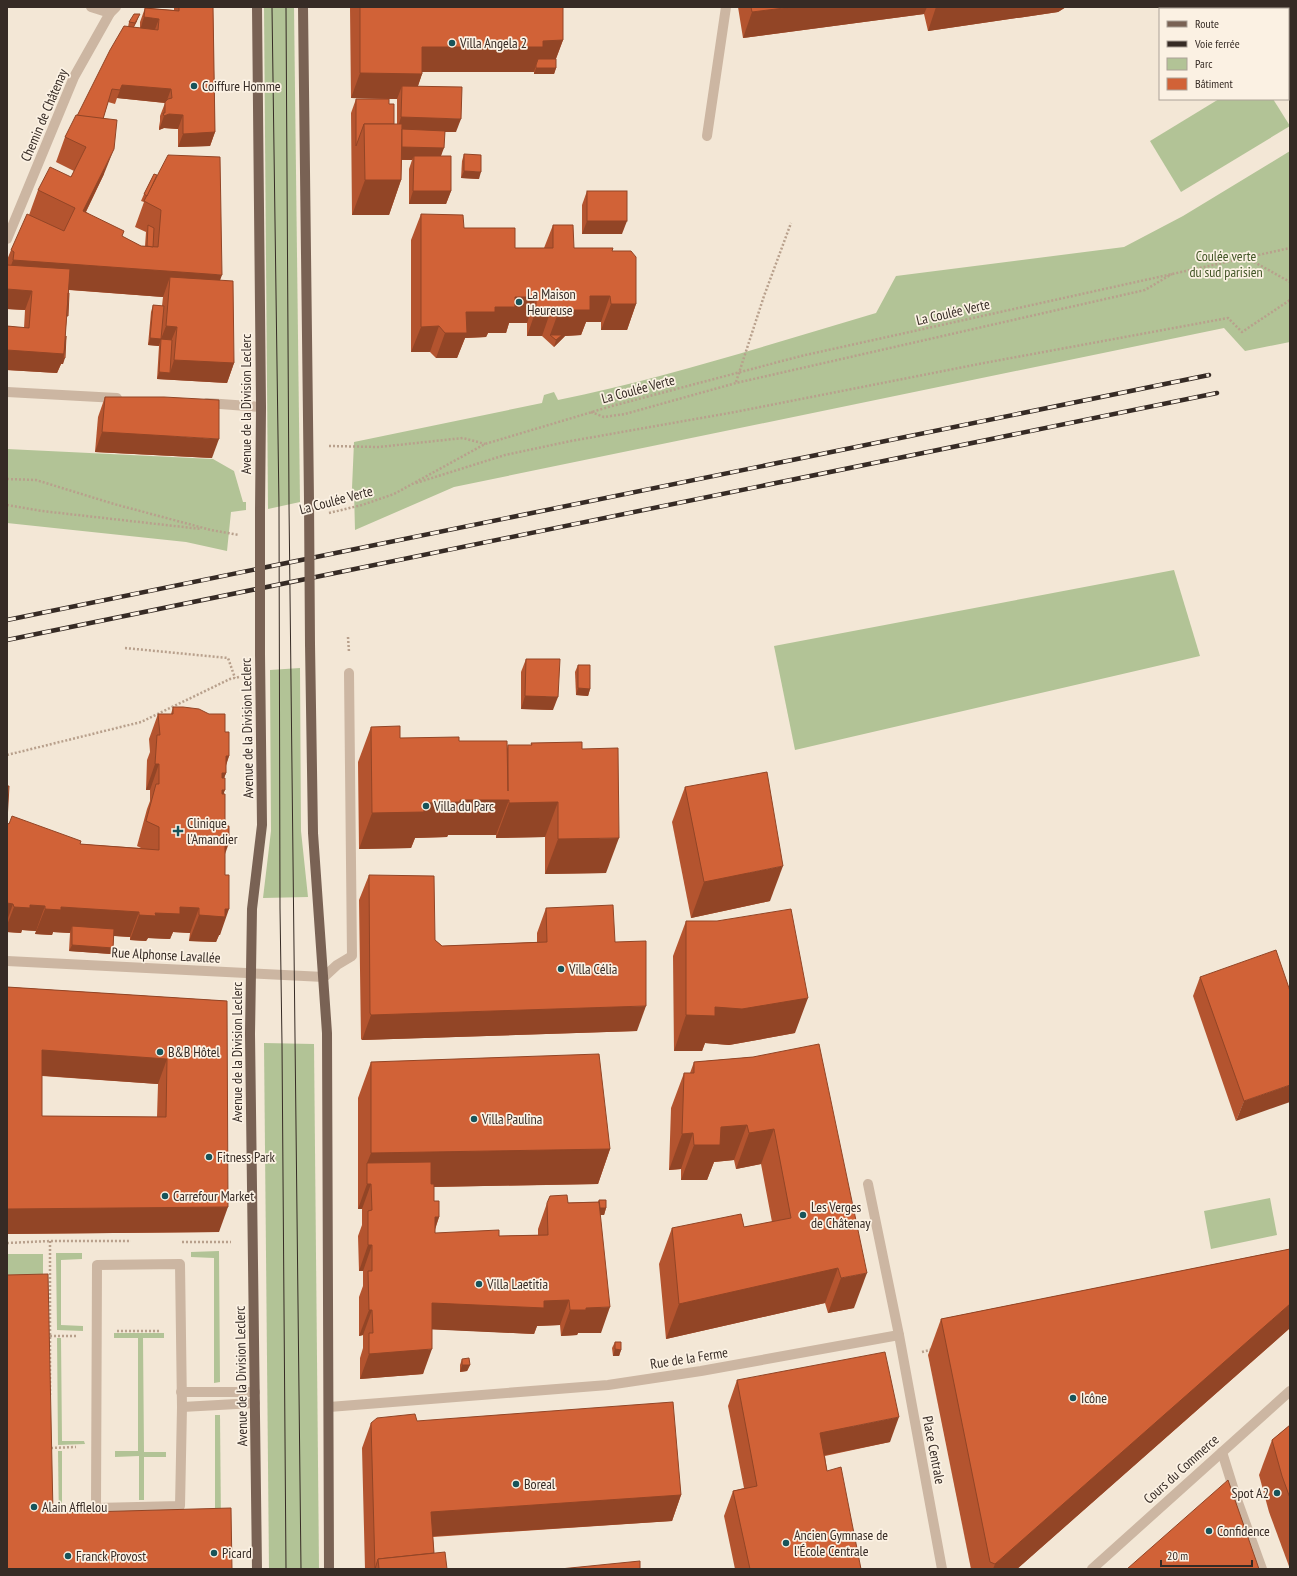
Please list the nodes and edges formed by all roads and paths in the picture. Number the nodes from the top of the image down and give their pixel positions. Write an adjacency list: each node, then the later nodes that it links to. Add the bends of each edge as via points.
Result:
1 (91, 7): 5 (street)
2 (257, 7): 20 (main road, Avenue de la Division Leclerc)
3 (303, 7): 23 (main road)
4 (726, 7): 6 (street)
5 (113, 10): 7 (street, Chemin de Châtenay, via 74,77)
6 (707, 136)
7 (11, 221): 9 (street, Chemin de Châtenay)
8 (791, 223): 15 (path)
9 (7, 239)
10 (1290, 248): 11 (path, La Coulée Verte)
11 (1246, 258): 12 (path, La Coulée Verte); 13 (path)
12 (1174, 273): 15 (path, La Coulée Verte, via 801,356); 16 (path, via 1145,290)
13 (1290, 282)
14 (1290, 300): 25 (path, via 1242,332 1228,318 571,441 505,455)
15 (740, 372): 16 (path); 21 (path, La Coulée Verte)
16 (736, 383): 21 (path, via 625,414 604,417)
17 (7, 392): 18 (street)
18 (126, 399)
19 (197, 403): 20 (street)
20 (261, 407): 34 (main road, Avenue de la Division Leclerc, bridge, via 262,825 252,909)
21 (591, 412): 22 (path, La Coulée Verte)
22 (486, 444): 23 (path, via 463,438 379,447); 25 (path, La Coulée Verte)
23 (308, 445): 35 (main road, bridge, via 313,833)
24 (7, 479): 28 (path, via 36,480)
25 (410, 485): 27 (path, La Coulée Verte, via 394,494)
26 (7, 505): 28 (path)
27 (324, 515)
28 (211, 530): 29 (path)
29 (247, 534)
30 (125, 648): 32 (path, via 228,658 235,678 141,722)
31 (349, 672): 35 (street, via 352,956)
32 (7, 755)
33 (7, 961): 34 (street, Rue Alphonse Lavallée)
34 (251, 973): 35 (street, Rue Alphonse Lavallée); 45 (main road, Avenue de la Division Leclerc)
35 (324, 977): 48 (main road, via 327,1040)
36 (868, 1184): 39 (street)
37 (180, 1331): 38 (path); 38 (street, via 180,1264 97,1265); 44 (street)
38 (97, 1334): 40 (path); 47 (street, via 96,1508 180,1506)
39 (898, 1335): 42 (street, Place Centrale); 48 (street, Rue de la Ferme, via 701,1371 608,1385)
40 (50, 1336)
41 (933, 1349): 42 (path)
42 (902, 1356): 52 (street, Place Centrale)
43 (1290, 1391): 49 (street, Cours du Commerce)
44 (181, 1392): 45 (street); 47 (street)
45 (255, 1392): 46 (main road, Avenue de la Division Leclerc)
46 (256, 1403): 47 (street); 50 (main road, Avenue de la Division Leclerc)
47 (182, 1407)
48 (329, 1407): 51 (main road)
49 (1222, 1452): 53 (street, Cours du Commerce); 54 (street)
50 (257, 1569)
51 (329, 1569)
52 (942, 1569)
53 (1092, 1569)
54 (1262, 1569)

